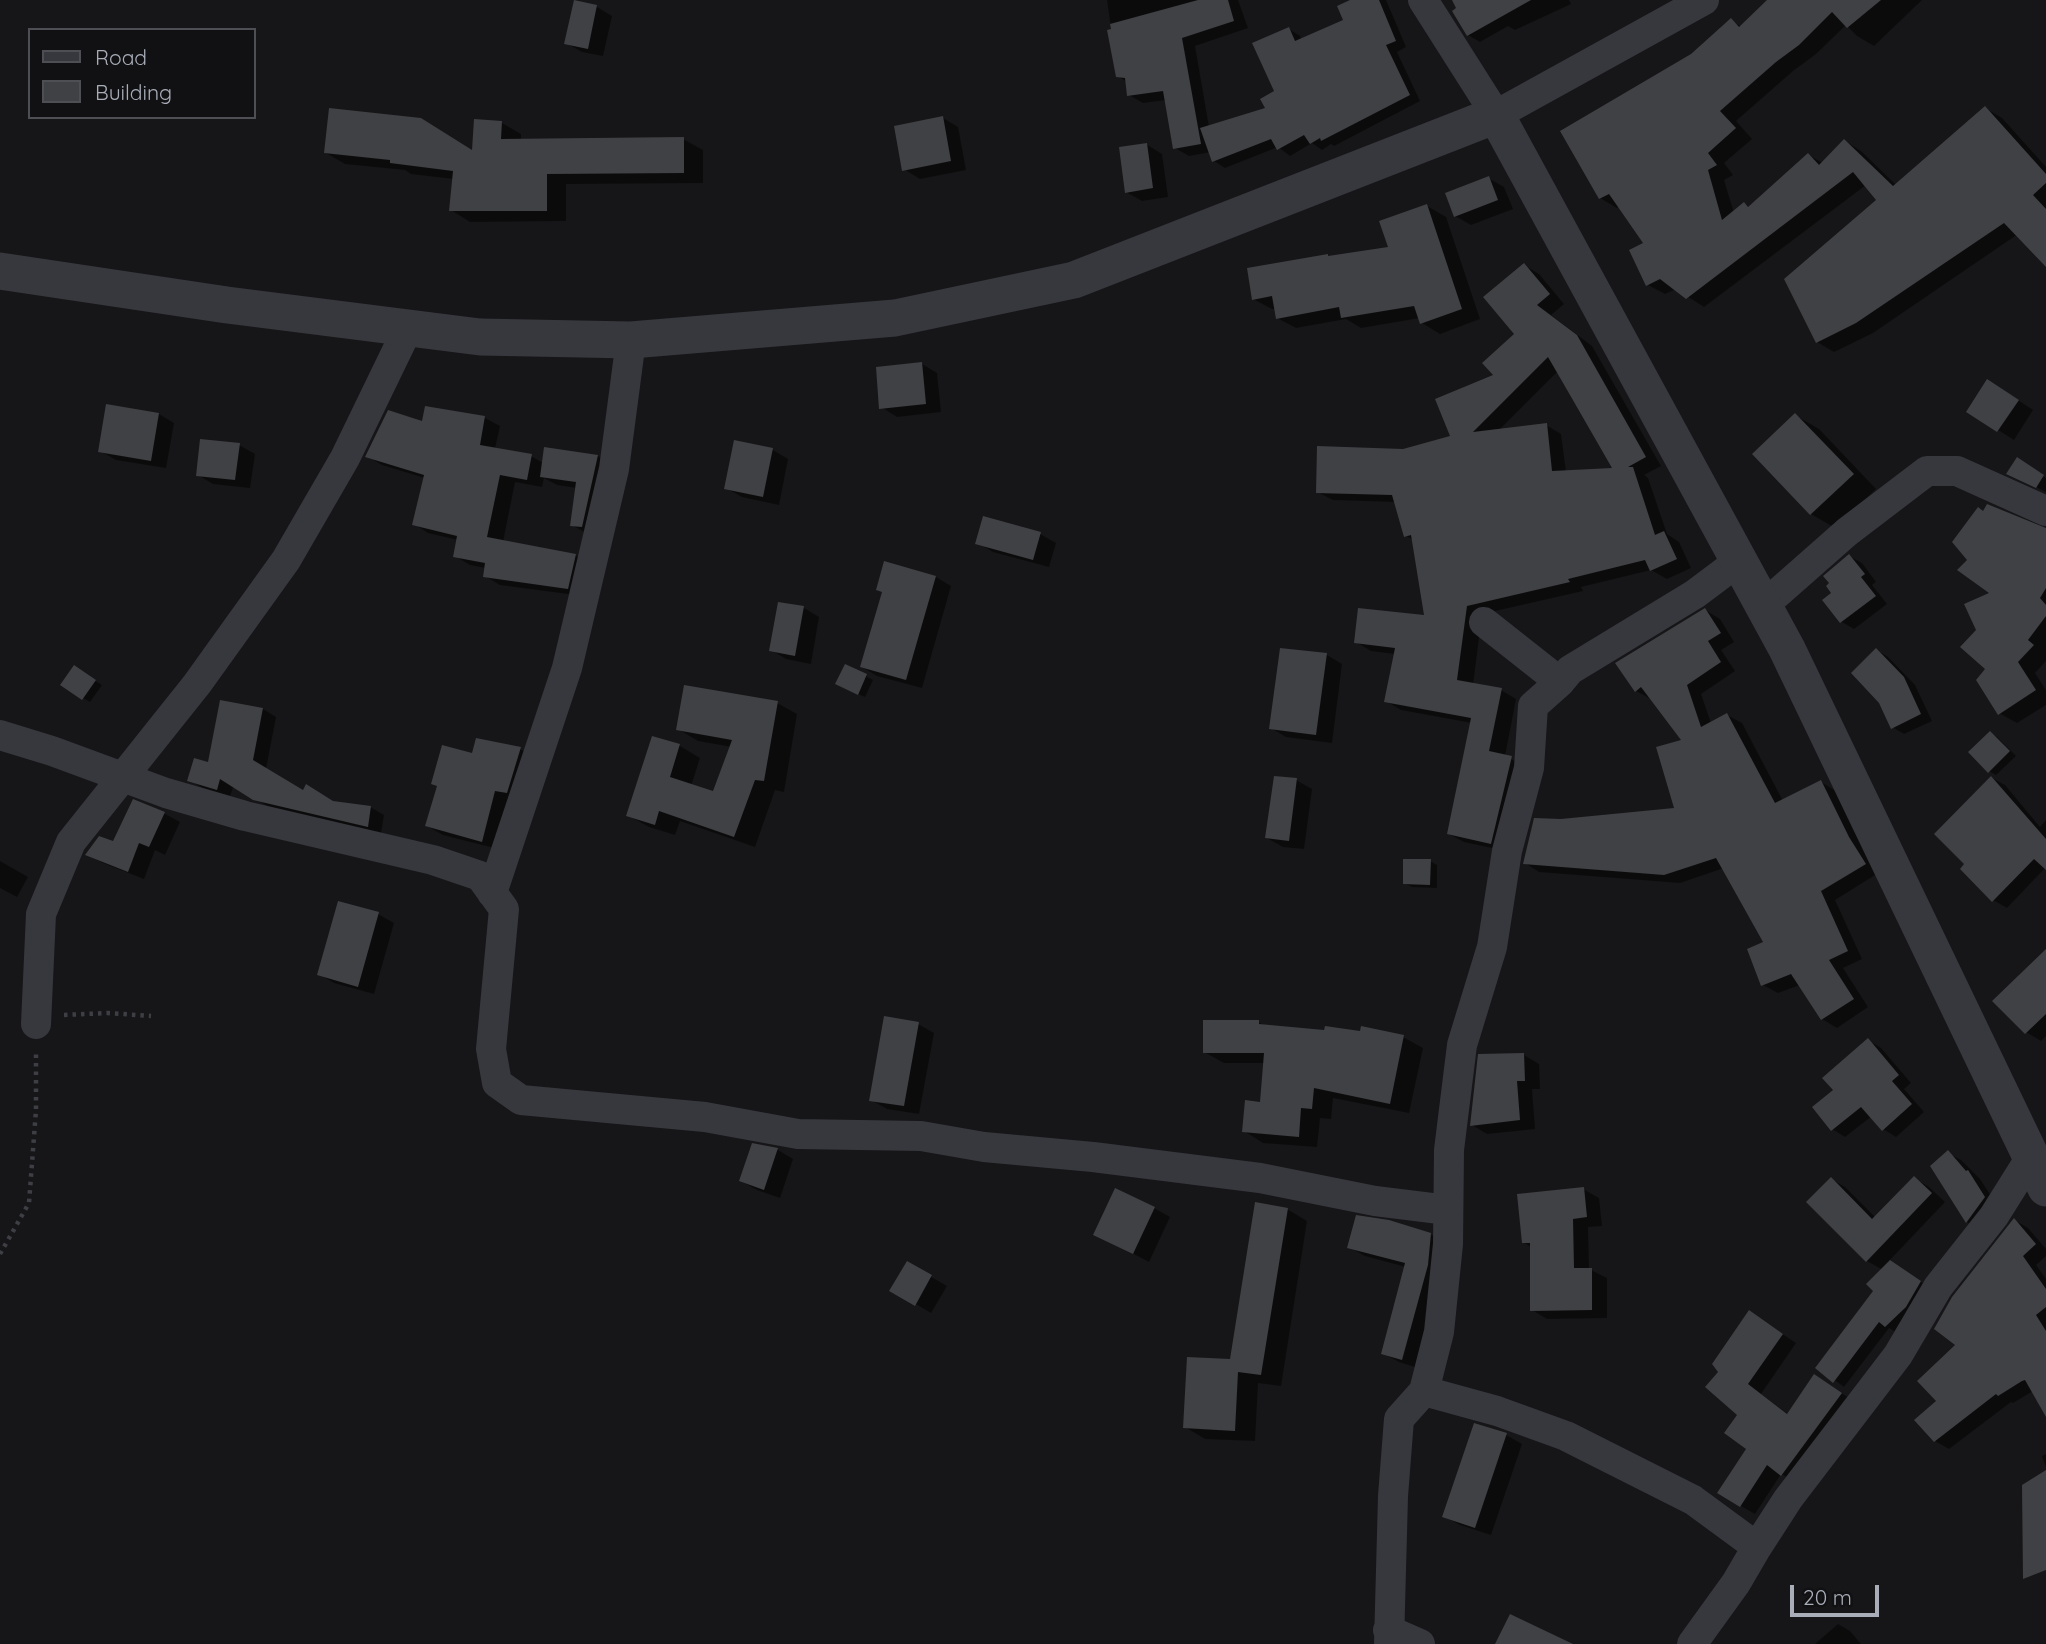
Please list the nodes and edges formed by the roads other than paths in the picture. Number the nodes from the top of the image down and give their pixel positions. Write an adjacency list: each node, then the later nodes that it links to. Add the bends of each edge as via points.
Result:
1 (1423, 0): 3 (street)
2 (1704, 0): 3 (street)
3 (1496, 115): 6 (street, via 1074,280 895,318); 8 (street)
4 (0, 271): 5 (street)
5 (408, 328): 6 (street, via 480,337); 13 (street, via 345,458 286,560)
6 (631, 340): 14 (street, via 614,469 567,668)
7 (2046, 511): 9 (street, via 1957,471 1927,471 1847,532)
8 (1739, 561): 9 (street); 11 (street, via 1695,594 1570,670)
9 (1763, 606): 16 (street)
10 (1484, 622): 11 (street)
11 (1560, 682): 17 (street, via 1533,706 1529,768 1507,851 1492,947 1462,1045 1449,1150)
12 (0, 735): 13 (street)
13 (124, 777): 14 (street, via 245,816 433,860 480,876); 15 (street, via 71,842 41,914)
14 (492, 892): 17 (street, via 505,909 491,1049 497,1083 521,1100 705,1117 798,1134 921,1136 1260,1178)
15 (36, 1024)
16 (2038, 1173): 19 (street, via 1994,1216 1938,1287 1898,1355 1788,1499)
17 (1448, 1210): 18 (street, via 1438,1332)
18 (1424, 1391): 19 (street, via 1497,1410 1566,1436 1693,1500); 20 (street, via 1399,1419)
19 (1758, 1547): 22 (street)
20 (1389, 1637): 21 (street)
21 (1420, 1644)
22 (1692, 1644)

